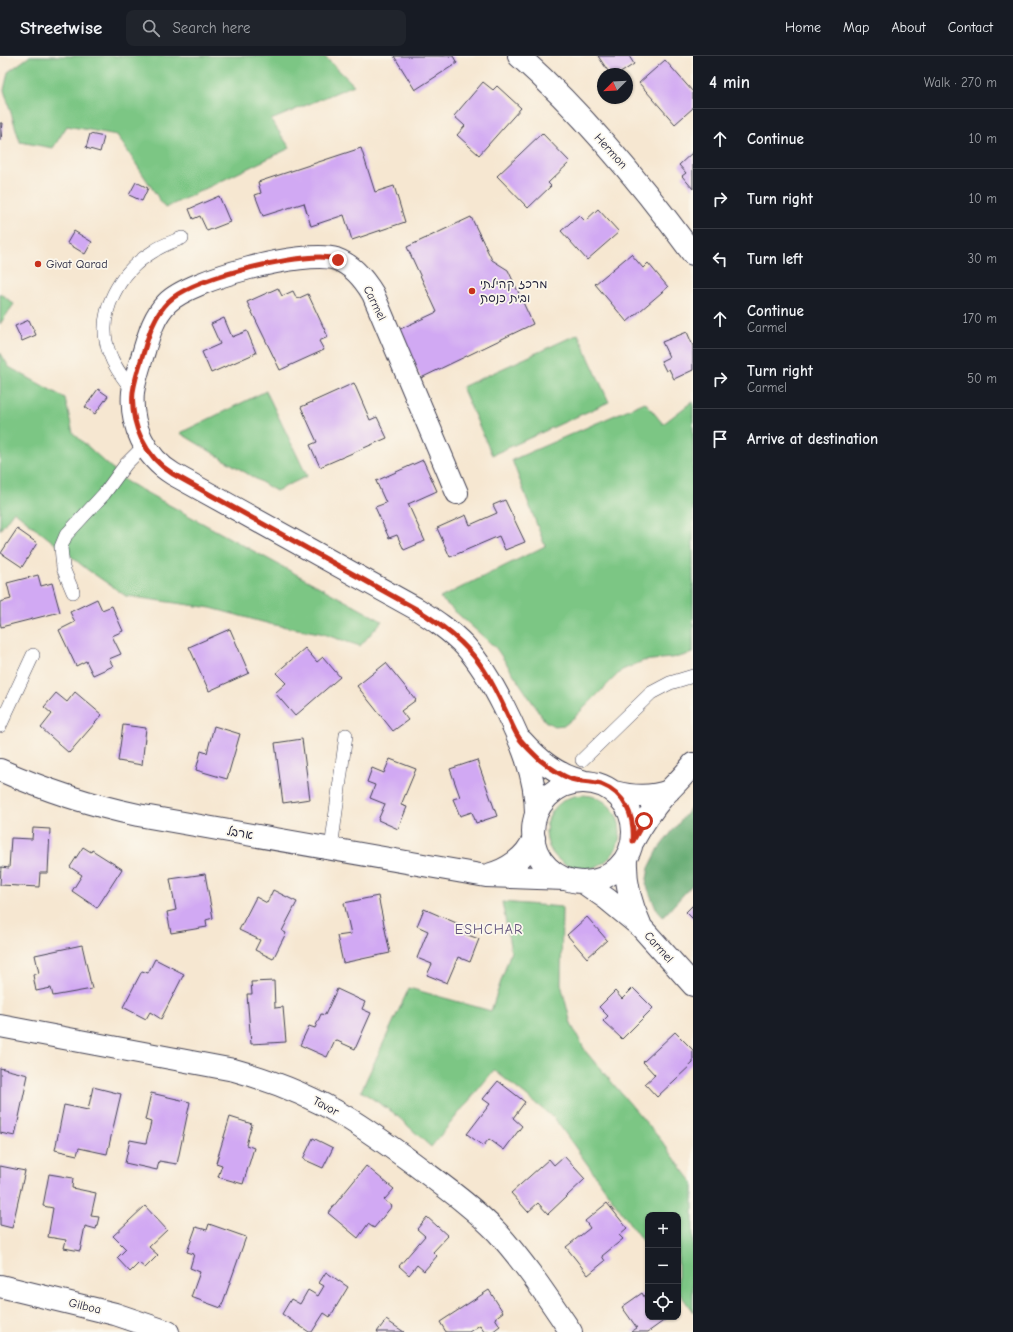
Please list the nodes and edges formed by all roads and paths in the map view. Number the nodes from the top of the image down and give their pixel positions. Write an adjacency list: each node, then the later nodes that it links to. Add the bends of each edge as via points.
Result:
1 (519, 56): 3 (street, Hermon, via 574,109 620,160)
2 (182, 238): 4 (lane, via 154,250 132,267 116,287 107,308 105,331 108,352 118,372)
3 (693, 254)
4 (133, 391): 5 (street, Carmel, via 135,419); 6 (street, Carmel, via 153,325 161,310 174,296 200,284 271,263 329,257 346,264 361,277 372,294)
5 (144, 446): 7 (lane, via 66,535 61,547 63,568); 12 (street, Carmel, via 162,467 436,621 464,644 482,667)
6 (457, 493)
7 (73, 592)
8 (33, 656): 10 (lane)
9 (693, 676): 13 (lane, via 670,683 651,694)
10 (0, 726)
11 (346, 735): 21 (lane)
12 (519, 738): 16 (street, via 548,766 564,776); 19 (street, via 532,778)
13 (582, 760)
14 (693, 764): 17 (street)
15 (0, 770): 21 (street, ארבל, via 52,792 109,809)
16 (582, 781): 18 (street, via 602,785); 19 (street, via 563,785 554,790 546,797)
17 (669, 791): 18 (street, via 643,796); 22 (street, via 649,814)
18 (614, 792): 22 (street, via 630,811 633,821)
19 (536, 814): 20 (street)
20 (534, 838): 23 (street, via 515,862); 24 (street, via 542,862 549,869)
21 (331, 849): 23 (street, ארבל)
22 (630, 850): 24 (street, via 620,867 604,878); 25 (street, via 626,879 629,896)
23 (486, 876): 24 (street, ארבל)
24 (575, 881): 25 (street, via 607,899)
25 (641, 927): 26 (street, Carmel)
26 (693, 985)
27 (0, 1026): 30 (street, Tavor, via 234,1070 308,1096 363,1128 473,1209 497,1232 519,1259)
28 (0, 1286): 29 (street, Gilboa, via 115,1314)
29 (168, 1332)
30 (571, 1332)

